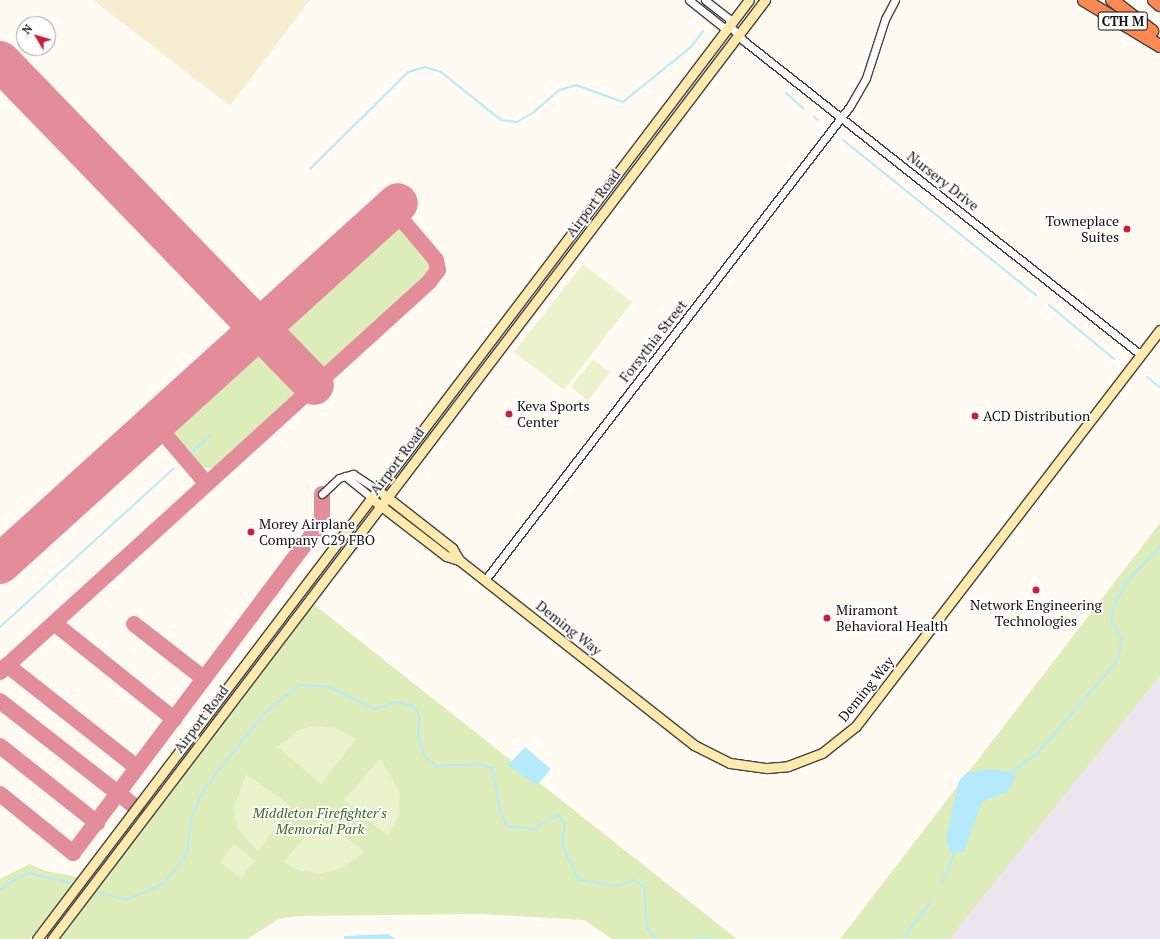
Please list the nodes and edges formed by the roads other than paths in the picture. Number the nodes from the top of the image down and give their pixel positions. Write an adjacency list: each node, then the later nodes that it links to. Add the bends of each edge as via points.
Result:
1 (689, 0): 10 (street, via 723,27)
2 (706, 0): 10 (street, Nursery Drive, via 729,19)
3 (749, 0): 10 (street, Airport Road)
4 (764, 0): 11 (street, Airport Road)
5 (895, 0): 14 (street, Forsythia Street, via 881,30 866,78)
6 (1084, 0): 13 (highway, CTH M)
7 (1112, 0): 12 (highway)
8 (1154, 0): 9 (highway)
9 (1160, 5)
10 (730, 26): 11 (street, Nursery Drive); 18 (street, Airport Road)
11 (737, 35): 14 (street, Nursery Drive); 20 (street, Airport Road)
12 (1160, 37)
13 (1160, 46)
14 (841, 118): 16 (street, Nursery Drive); 24 (street, Forsythia Street)
15 (1160, 330): 16 (street, Deming Way)
16 (1141, 355): 24 (street, Deming Way, via 856,726 833,746 806,760 767,768 730,762 706,752)
17 (345, 476): 18 (street, via 359,476); 19 (street); 21 (street)
18 (378, 490): 20 (street, Deming Way); 21 (street, Airport Road)
19 (322, 494)
20 (387, 497): 22 (street, Airport Road); 23 (street, Deming Way, via 452,548)
21 (372, 498): 22 (street, Deming Way); 25 (street, Airport Road)
22 (381, 505): 23 (street, Deming Way, via 446,556); 26 (street, Airport Road)
23 (459, 560): 24 (street, Deming Way)
24 (485, 580)
25 (37, 939)
26 (52, 939)

